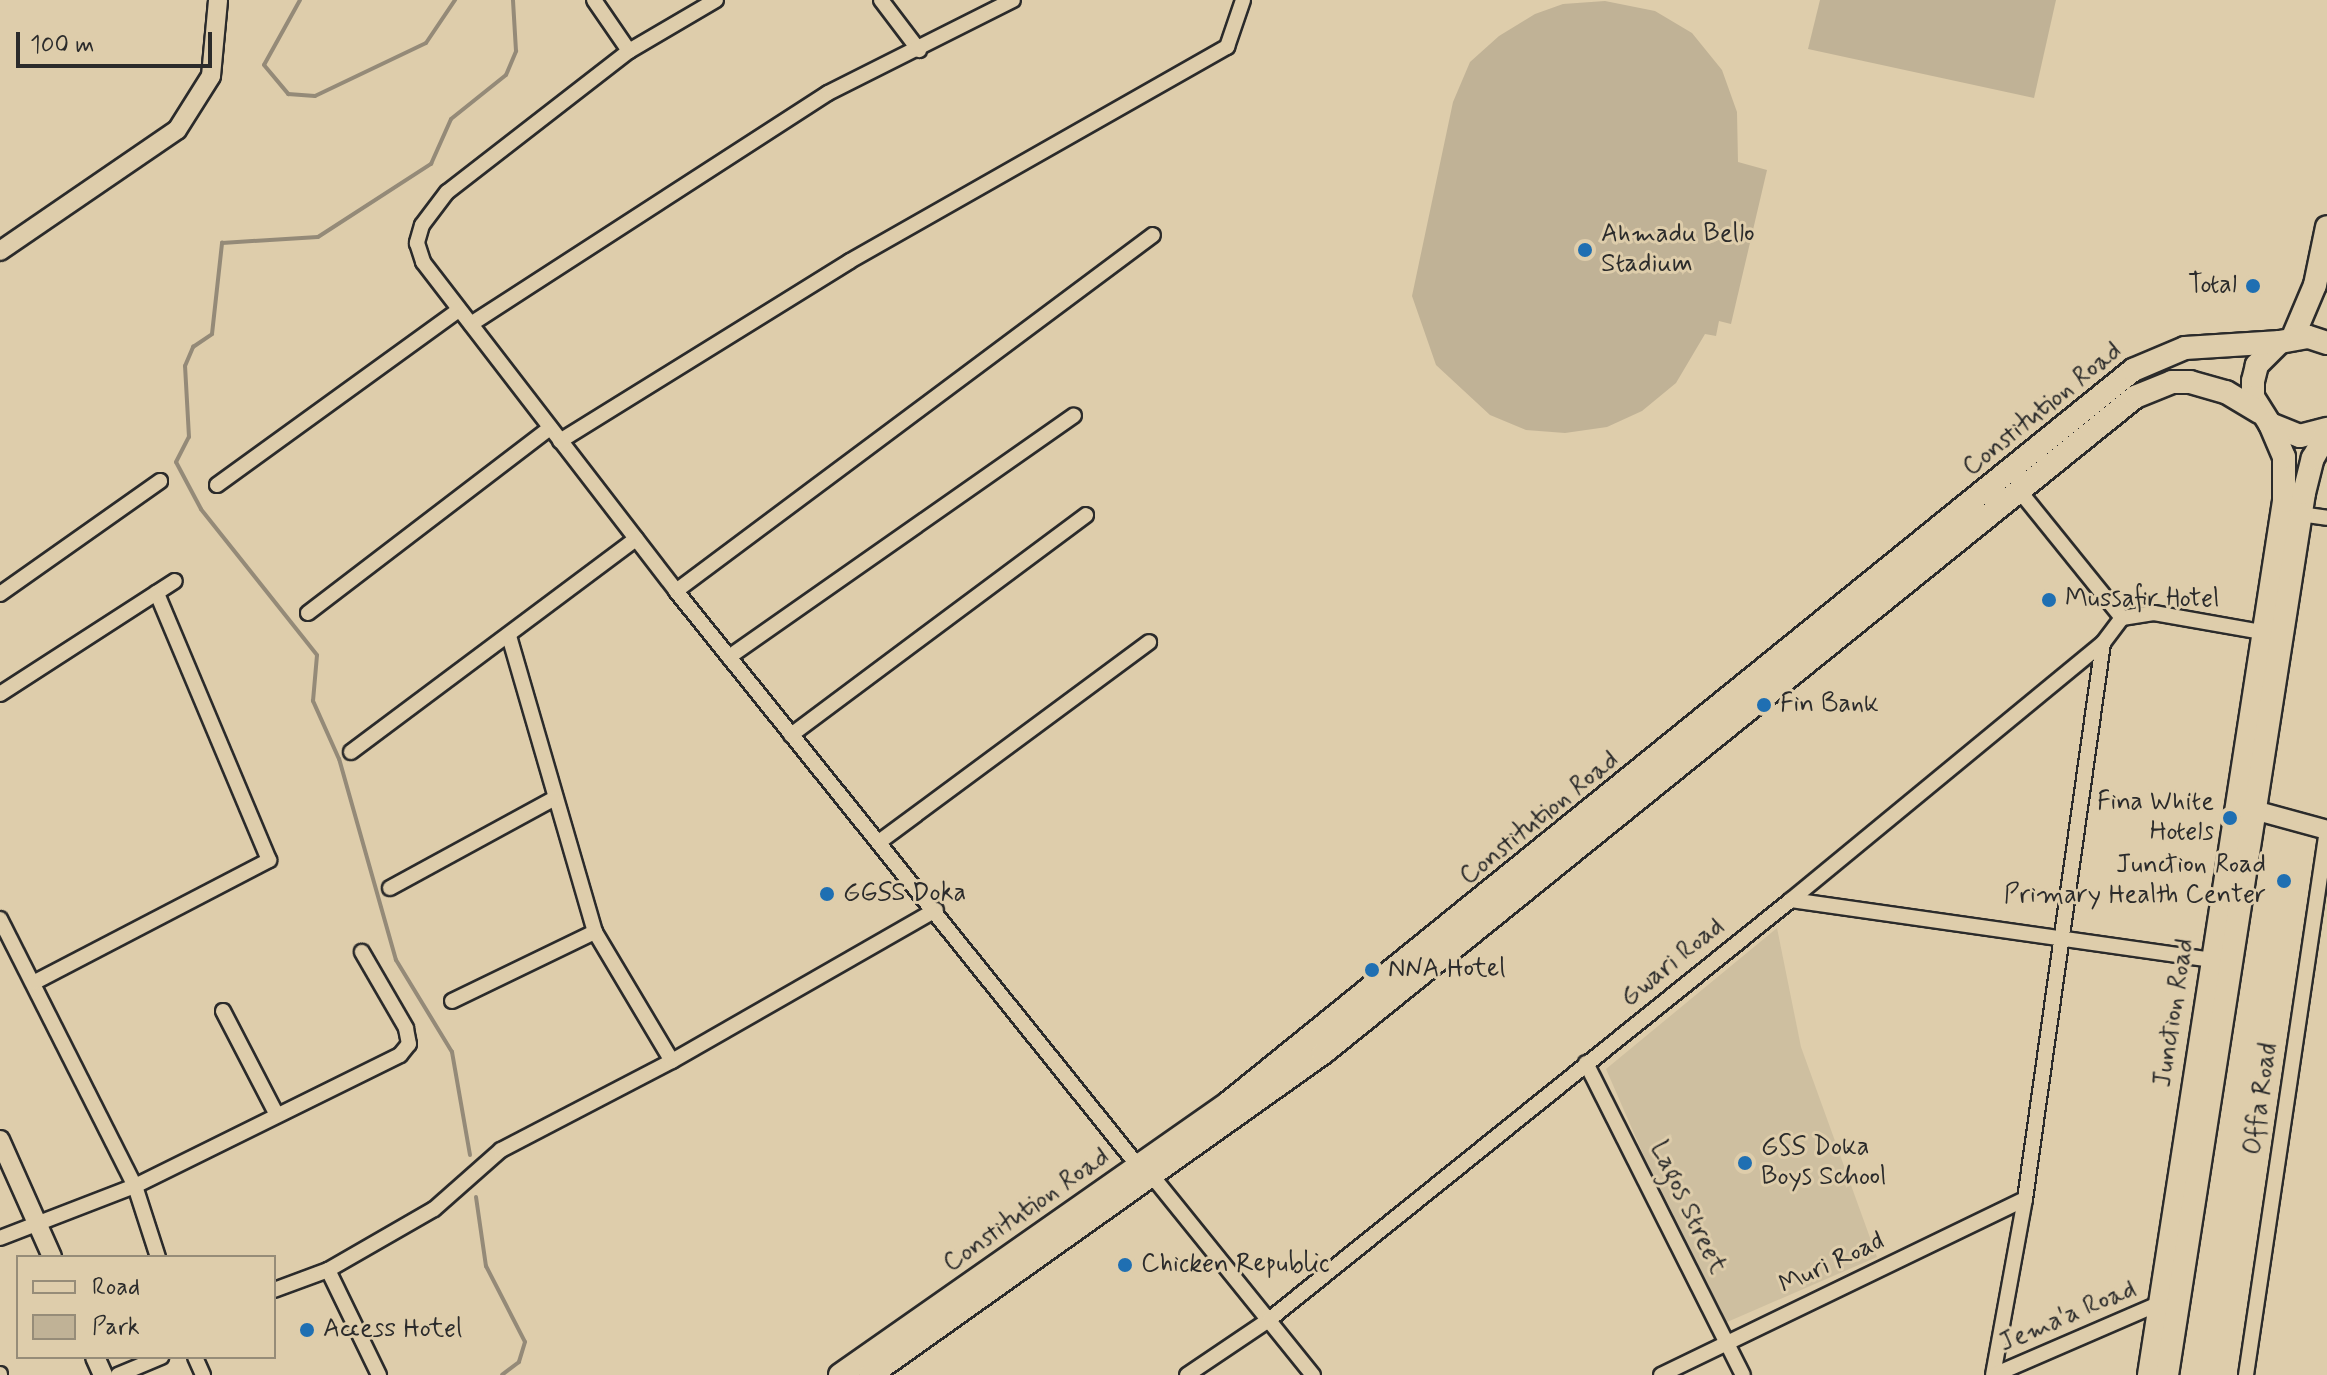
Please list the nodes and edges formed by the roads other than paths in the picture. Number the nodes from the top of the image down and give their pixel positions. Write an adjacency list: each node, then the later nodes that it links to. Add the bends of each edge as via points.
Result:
1 (218, 0): 11 (street, via 211,76 177,130)
2 (594, 0): 8 (street)
3 (716, 0): 8 (street)
4 (881, 0): 7 (street)
5 (1013, 0): 7 (street)
6 (1243, 0): 20 (street, via 1227,47 850,261)
7 (919, 50): 13 (street, via 828,93 716,161)
8 (629, 51): 12 (street, via 447,192 422,225 417,243 423,262)
9 (2327, 227): 14 (main road, via 2315,285)
10 (1153, 235): 29 (street)
11 (0, 251)
12 (459, 310): 13 (street); 22 (street)
13 (471, 324): 18 (street)
14 (2286, 340): 15 (main road, Constitution Road); 17 (main road, Junction Road, via 2257,365 2253,397); 39 (main road, Constitution Road, via 2185,348 2133,370)
15 (2327, 343)
16 (1074, 415): 38 (street)
17 (2265, 418): 19 (main road, Constitution Road, via 2300,436); 23 (main road, Constitution Road, via 2208,385 2181,382 2153,388); 34 (main road, Junction Road, via 2284,457 2286,481)
18 (550, 428): 20 (street); 32 (street)
19 (2327, 432): 24 (main road, Junction Road, via 2313,458)
20 (560, 441): 27 (street)
21 (160, 481): 31 (street)
22 (217, 485)
23 (2018, 489): 33 (street); 39 (main road, Constitution Road)
24 (2300, 514): 26 (street); 44 (main road, Junction Road)
25 (1086, 515): 41 (street)
26 (2327, 518)
27 (636, 539): 29 (street); 35 (street)
28 (175, 581): 30 (street)
29 (676, 591): 38 (street)
30 (157, 593): 40 (street); 55 (street, via 269,860)
31 (0, 594)
32 (308, 613)
33 (2122, 618): 34 (street, via 2154,613); 37 (street, Gwari Road)
34 (2262, 632): 54 (main road, Junction Road)
35 (509, 636): 42 (street); 43 (street)
36 (1149, 642): 46 (street)
37 (2103, 643): 48 (street, Gwari Road); 52 (street, Gwari Road)
38 (729, 657): 41 (street)
39 (1761, 687): 62 (main road, Constitution Road)
40 (0, 694)
41 (791, 735): 46 (street)
42 (351, 752)
43 (553, 799): 47 (street); 51 (street)
44 (2254, 810): 45 (street); 85 (main road, Junction Road)
45 (2327, 830): 86 (street, Offa Road)
46 (879, 842): 49 (street)
47 (390, 888)
48 (1791, 900): 52 (street); 59 (street, Gwari Road)
49 (936, 910): 58 (street); 62 (street)
50 (0, 919): 55 (street)
51 (595, 932): 56 (street); 58 (street)
52 (2058, 936): 54 (street); 64 (street, Gwari Road)
53 (362, 952): 60 (street, via 406,1028 409,1044 400,1055)
54 (2211, 960): 71 (main road, Junction Road)
55 (35, 982): 63 (street)
56 (452, 1001)
57 (223, 1011): 60 (street)
58 (672, 1061): 69 (street, via 501,1150 434,1209)
59 (1586, 1063): 72 (street, Gwari Road); 73 (street, Lagos Street)
60 (277, 1115): 63 (street)
61 (0, 1140): 65 (street)
62 (1146, 1172): 72 (street); 77 (main road, Constitution Road); 78 (main road, Constitution Road)
63 (135, 1186): 65 (street); 68 (street)
64 (2025, 1199): 73 (street, Muri Road); 83 (street, Gwari Road)
65 (36, 1222): 66 (street); 67 (street)
66 (0, 1238)
67 (51, 1255)
68 (157, 1255)
69 (328, 1270): 70 (street); 76 (street)
70 (276, 1289)
71 (2160, 1303): 83 (street, Jema'a Road); 84 (main road, Junction Road)
72 (1270, 1319): 79 (street, Gwari Road); 80 (street)
73 (1726, 1340): 81 (street, Muri Road); 82 (street, Lagos Street)
74 (156, 1359): 75 (street)
75 (118, 1375)
76 (379, 1375)
77 (840, 1375)
78 (870, 1375)
79 (1187, 1375)
80 (1313, 1375)
81 (1661, 1375)
82 (1743, 1375)
83 (1994, 1375)
84 (2149, 1375)
85 (2167, 1375)
86 (2246, 1375)

